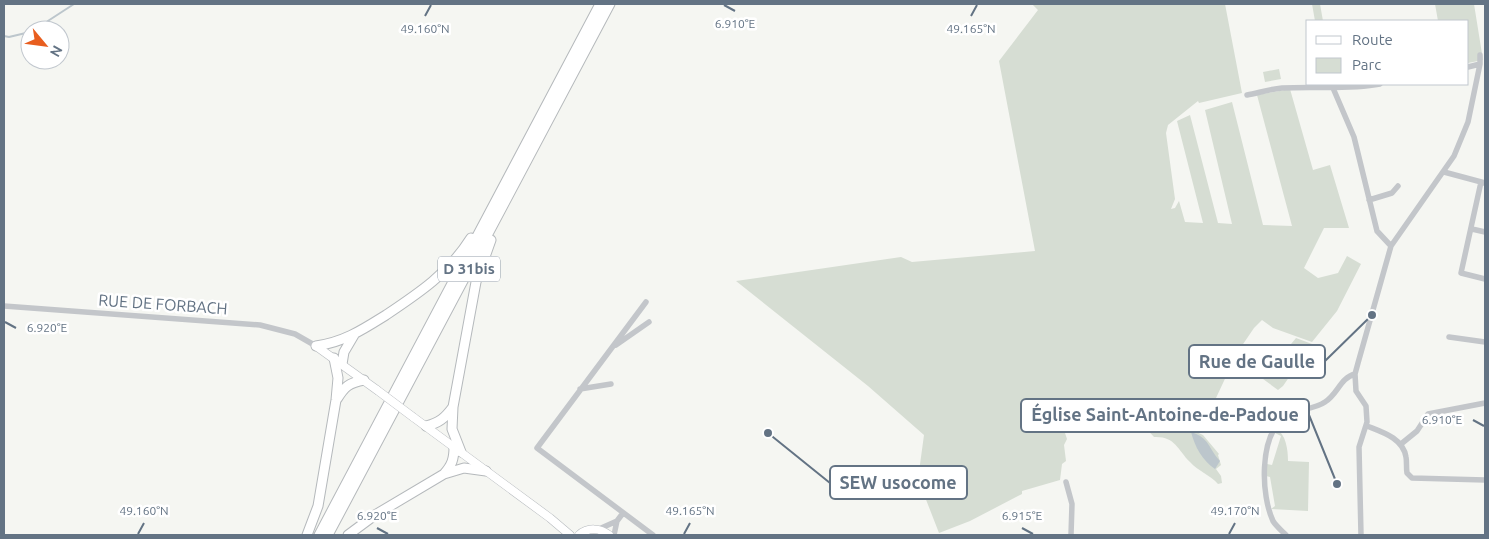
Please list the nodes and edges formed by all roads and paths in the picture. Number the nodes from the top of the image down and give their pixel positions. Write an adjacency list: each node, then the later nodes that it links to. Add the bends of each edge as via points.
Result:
1 (600, 4): 14 (highway, D 31bis)
2 (610, 4): 9 (highway, D 31bis)
3 (1480, 55): 4 (street)
4 (1480, 64): 5 (street); 10 (street, via 1468,122)
5 (1469, 67)
6 (1368, 85): 7 (street)
7 (1333, 88): 8 (street, via 1279,88); 13 (street, via 1354,137)
8 (1247, 95)
9 (522, 169): 35 (highway, via 476,282); 49 (highway, D 31bis)
10 (1444, 172): 11 (street); 17 (street)
11 (1483, 183): 15 (street)
12 (1398, 186): 13 (street, via 1392,193)
13 (1369, 200): 17 (street, via 1378,231)
14 (496, 201): 22 (highway, via 463,251 444,273 422,292); 48 (highway, D 31bis)
15 (1472, 229): 16 (street); 18 (street, via 1461,273)
16 (1485, 232)
17 (1391, 246): 29 (street)
18 (1485, 279)
19 (646, 302): 26 (street)
20 (4, 306): 25 (street, RUE DE FORBACH, via 260,325 294,334)
21 (649, 322): 26 (street)
22 (354, 335): 25 (highway); 28 (highway, via 344,352)
23 (1449, 337): 24 (street)
24 (1485, 342)
25 (316, 346): 27 (main road)
26 (611, 348): 32 (street)
27 (334, 358): 28 (main road); 33 (highway, via 338,378)
28 (342, 364): 30 (main road)
29 (1356, 374): 37 (street, via 1356,391 1366,406); 57 (street, via 1344,379 1331,398 1314,408 1282,418 1274,431 1265,458 1263,481 1274,522)
30 (364, 380): 33 (highway, via 351,383); 36 (main road, bridge)
31 (611, 384): 32 (street)
32 (580, 390): 44 (street, via 537,448)
33 (336, 400): 47 (highway, via 318,506)
34 (1485, 403): 38 (street, via 1428,414 1417,431)
35 (453, 408): 36 (highway, via 438,423); 39 (highway, via 452,429)
36 (426, 426): 39 (main road)
37 (1367, 426): 38 (street); 58 (street, via 1359,447)
38 (1401, 444): 42 (street, via 1407,472 1412,478)
39 (457, 450): 40 (main road); 41 (highway)
40 (486, 471): 41 (highway, via 464,468); 51 (main road)
41 (444, 474): 50 (highway)
42 (1485, 480)
43 (1066, 482): 56 (street, via 1072,504)
44 (623, 513): 45 (street); 55 (street)
45 (617, 521): 46 (street); 54 (street)
46 (599, 529): 52 (main road); 53 (main road)
47 (307, 535)
48 (319, 535)
49 (328, 535)
50 (348, 535)
51 (570, 535)
52 (579, 535)
53 (609, 535)
54 (614, 535)
55 (653, 535)
56 (1071, 535)
57 (1286, 535)
58 (1362, 535)

